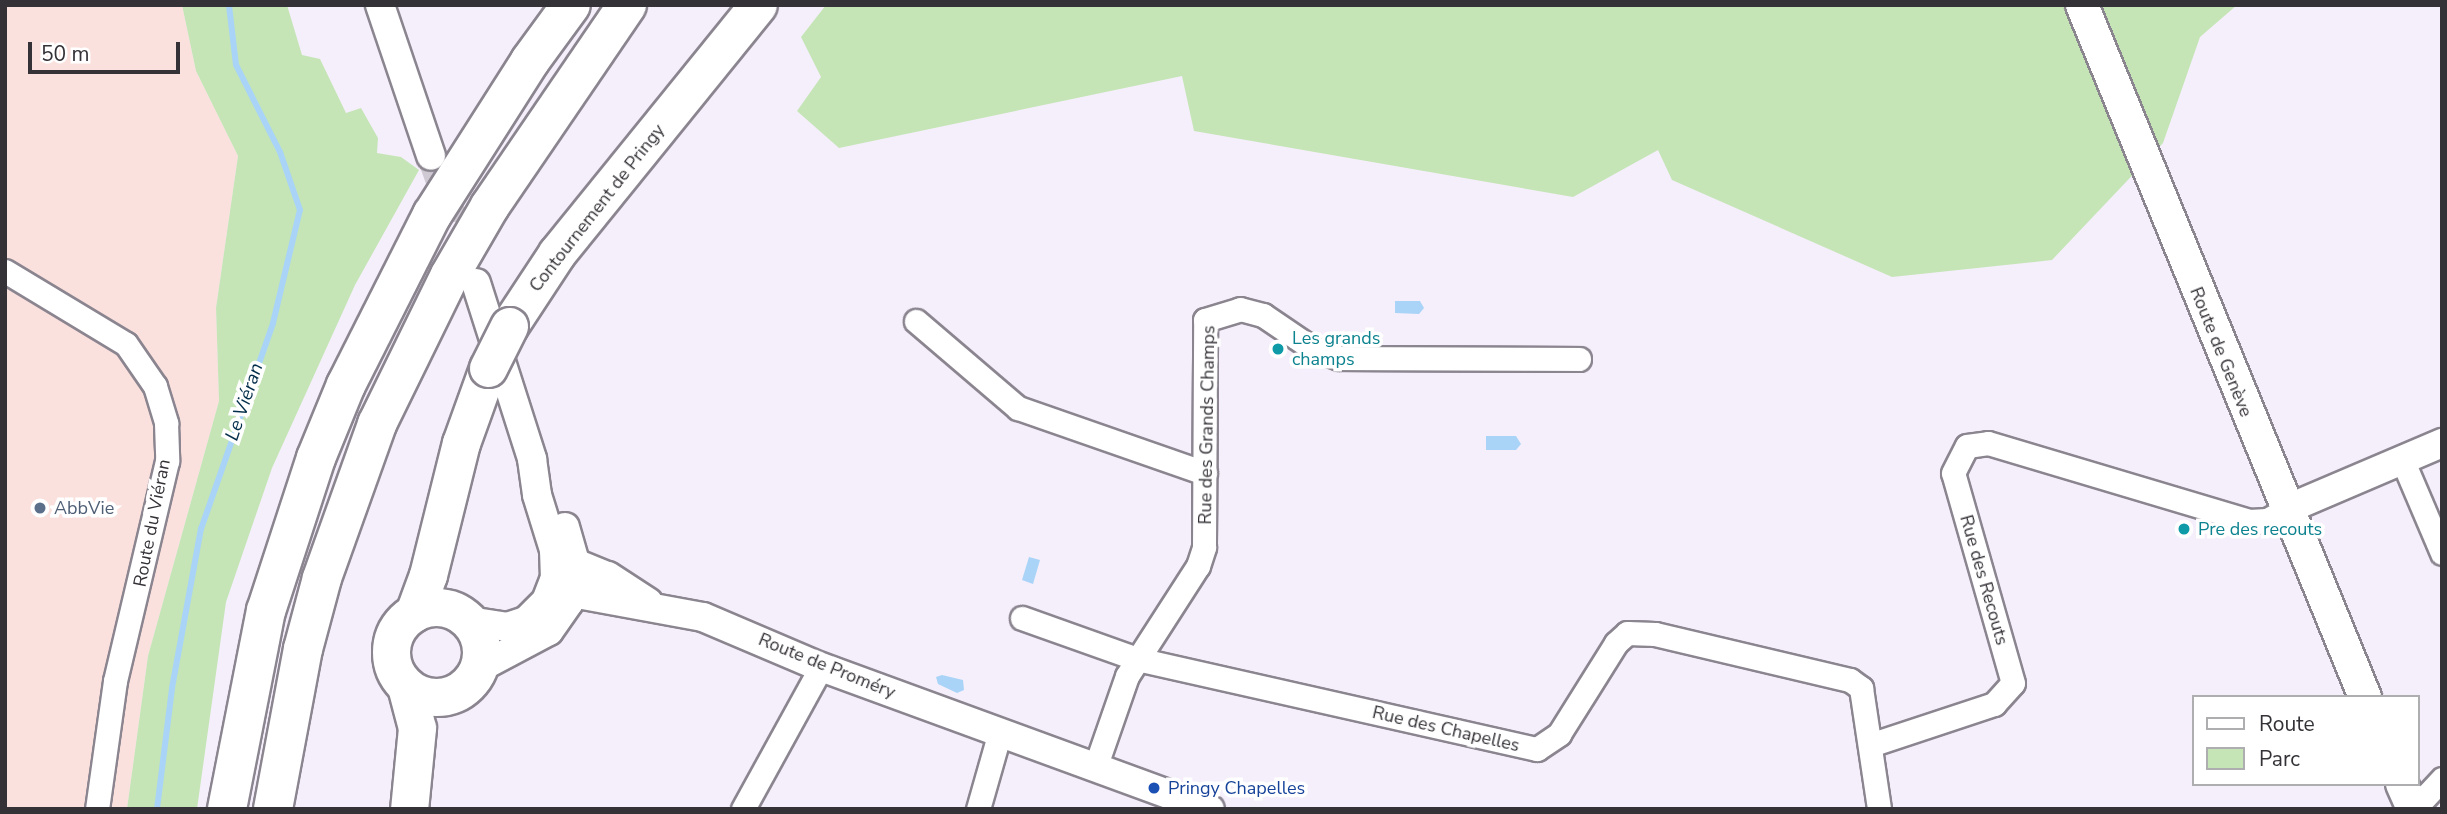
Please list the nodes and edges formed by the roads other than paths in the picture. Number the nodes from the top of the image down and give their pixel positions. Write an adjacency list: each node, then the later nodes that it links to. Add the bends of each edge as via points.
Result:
1 (380, 5): 6 (street)
2 (571, 5): 33 (highway, via 432,215 346,385 316,458 266,611)
3 (627, 5): 34 (highway, via 490,205 377,424 306,637)
4 (758, 5): 13 (highway, Contournement de Pringy, bridge, via 557,253 509,326 488,368)
5 (2082, 5): 15 (main road, Route de Genève)
6 (431, 156)
7 (5, 271): 32 (street, Route du Viéran, via 127,345 155,386 166,422 167,461 115,681)
8 (476, 283): 17 (street, via 532,459 537,495)
9 (916, 321): 14 (street, via 1018,408)
10 (1579, 359): 14 (street, Rue des Grands Champs, via 1339,358 1310,347 1263,315 1240,309 1221,311 1205,320)
11 (2442, 443): 12 (street)
12 (2402, 460): 15 (street); 16 (street)
13 (454, 469): 18 (highway, Contournement de Pringy); 19 (highway, Contournement de Pringy, via 451,570)
14 (1205, 473): 21 (street, Rue des Grands Champs, via 1207,528 1198,566)
15 (2285, 510): 26 (main road, Route de Genève); 28 (street, Rue des Recouts, via 2267,520 2249,521 1988,443 1967,446 1953,473 2013,683 1994,704)
16 (2442, 553)
17 (567, 578): 19 (street, via 526,621 507,626); 22 (street, Route de Proméry, via 703,617); 23 (street, via 564,612 542,638)
18 (414, 613): 19 (highway, via 437,606); 24 (highway, Contournement de Pringy, via 396,631 392,648 397,673)
19 (466, 618): 23 (highway, Contournement de Pringy, via 479,643)
20 (1022, 618): 21 (street, Rue des Chapelles)
21 (1137, 659): 28 (street, Rue des Chapelles, via 1537,749 1559,734 1616,643 1627,634 1640,632 1850,680 1861,688 1866,703); 29 (street, Rue des Grands Champs)
22 (821, 667): 27 (street, Route de Proméry); 37 (street)
23 (477, 669): 25 (highway)
24 (406, 686): 25 (highway, via 430,696); 35 (highway, Contournement de Pringy, via 417,728)
25 (452, 695): 36 (highway, via 435,739)
26 (2364, 695)
27 (1000, 732): 29 (street, Route de Proméry); 38 (street)
28 (1870, 745): 40 (street, Rue des Chapelles)
29 (1096, 765): 39 (street, Route de Proméry)
30 (2442, 779): 41 (street)
31 (2403, 786): 41 (main road)
32 (97, 809)
33 (227, 809)
34 (273, 809)
35 (409, 809)
36 (425, 809)
37 (743, 809)
38 (978, 809)
39 (1210, 809)
40 (1879, 809)
41 (2413, 809)

